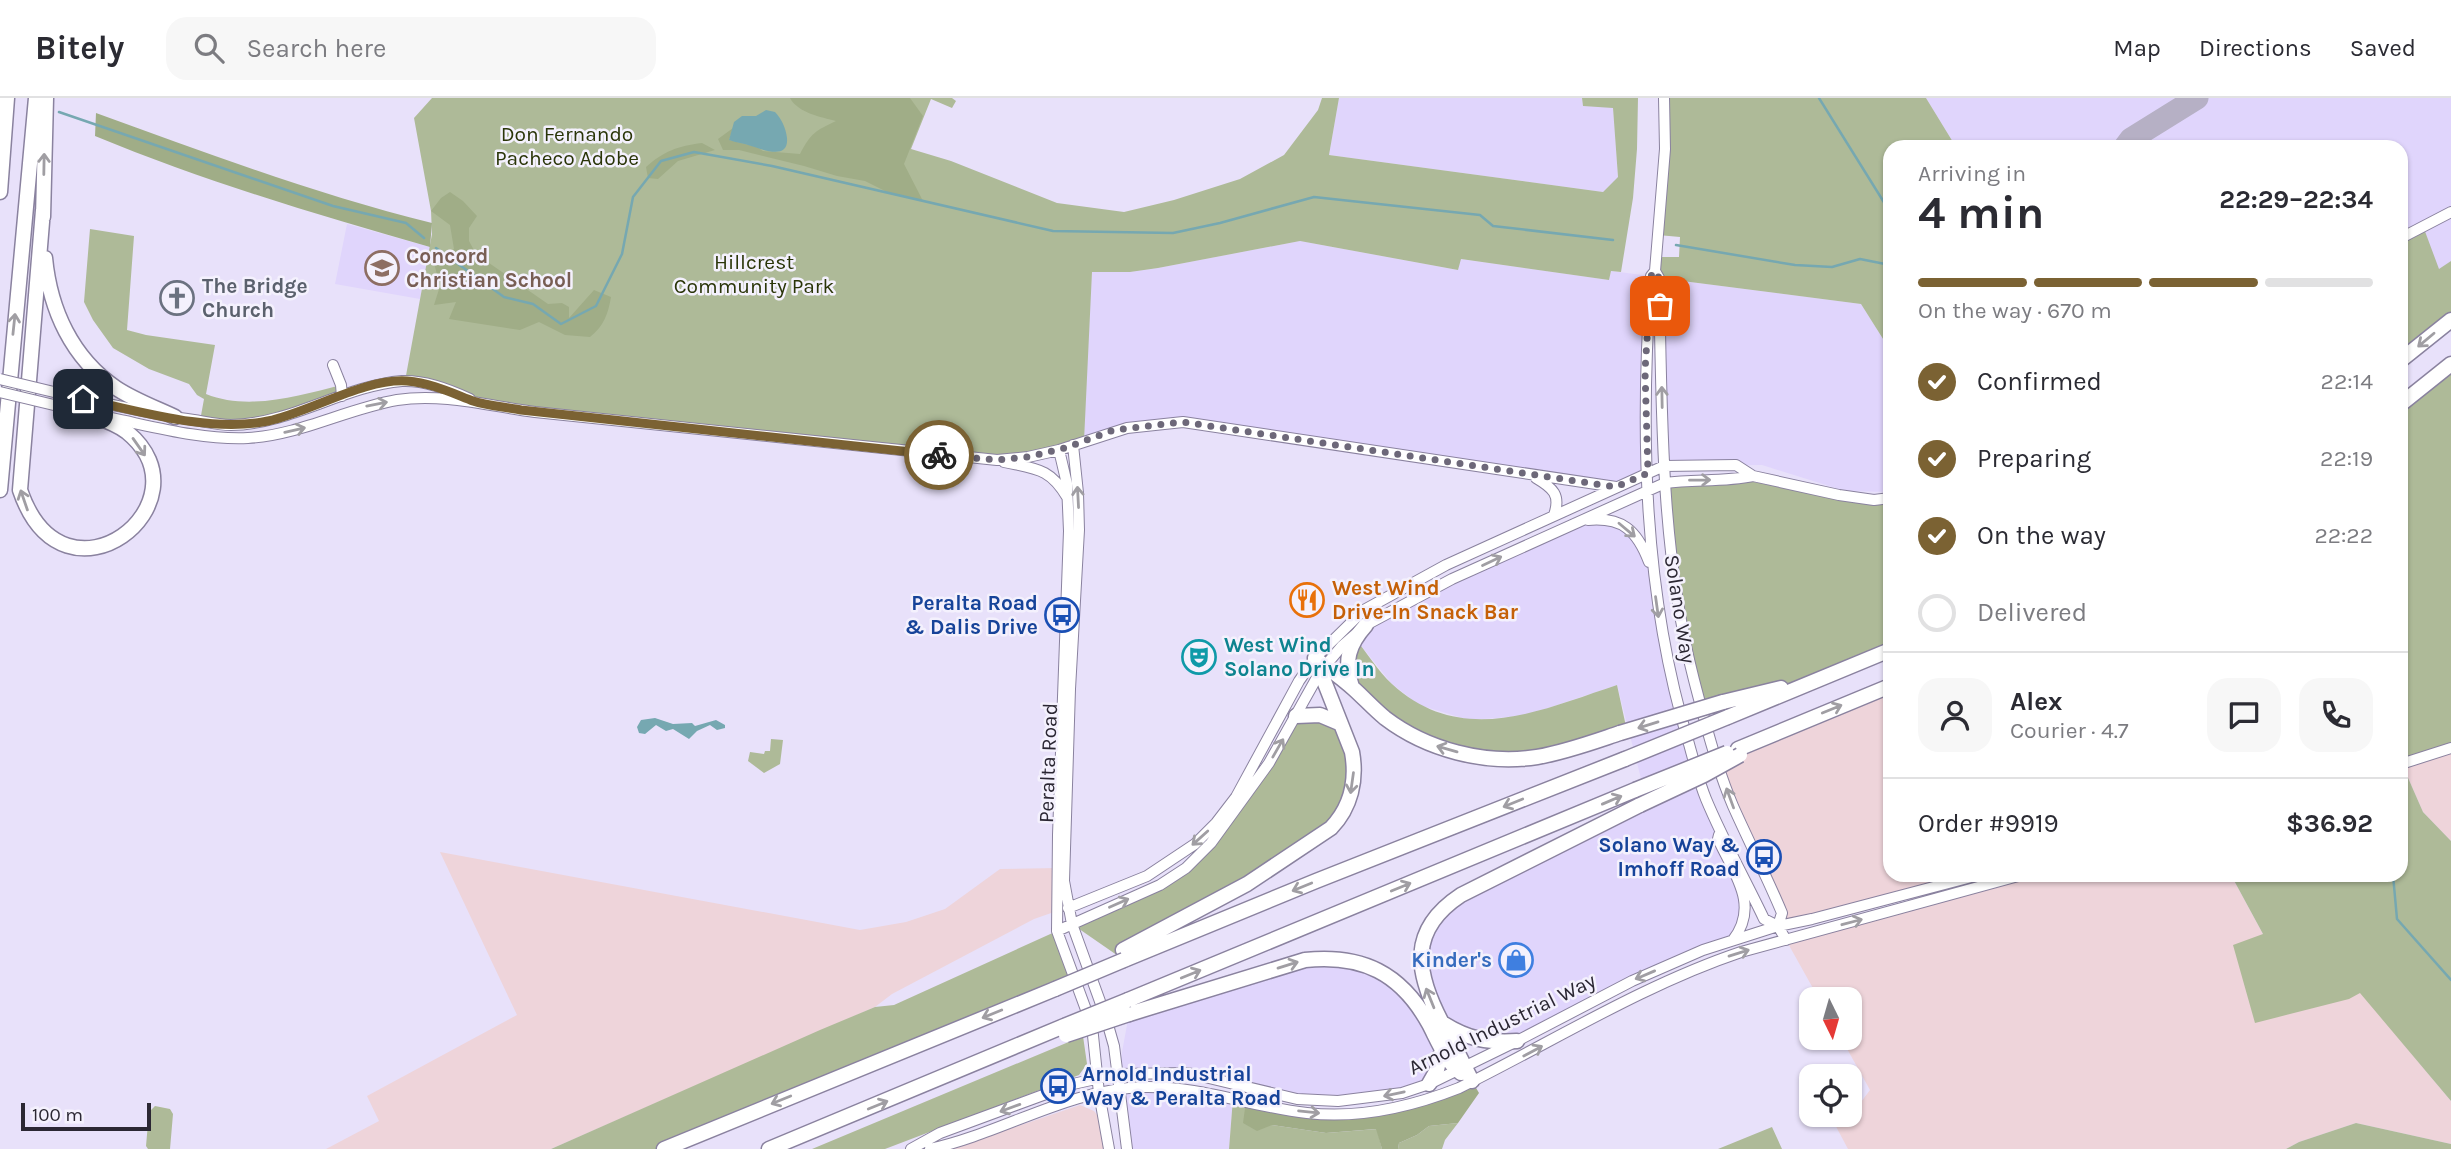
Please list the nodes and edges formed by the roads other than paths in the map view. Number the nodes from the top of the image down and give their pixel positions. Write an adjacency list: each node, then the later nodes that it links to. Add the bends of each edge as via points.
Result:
1 (7, 98): 5 (highway)
2 (36, 98): 30 (highway, one-way to 2)
3 (46, 98): 6 (highway, one-way to 3)
4 (1664, 98): 9 (street, Solano Way, via 1665,149)
5 (0, 192)
6 (43, 210): 19 (highway, one-way to 6, via 127,432 138,443 152,475 152,495 145,513 130,531 111,544 86,548 48,537 35,523 20,490); 20 (highway, via 51,297 69,338 118,389)
7 (2451, 212): 8 (street)
8 (2408, 234)
9 (1655, 271): 24 (street, Solano Way, one-way to 9, via 1659,278); 25 (street, Solano Way, via 1646,344)
10 (2451, 320): 11 (highway, one-way to 11)
11 (2408, 354)
12 (2451, 364): 17 (highway)
13 (333, 365): 16 (street)
14 (0, 379): 19 (street, bridge)
15 (0, 392): 19 (street, bridge)
16 (342, 396): 18 (street, via 405,381 443,388); 20 (street, via 267,421 229,425)
17 (2408, 398)
18 (475, 401): 19 (street, one-way to 18, via 197,434 247,438 303,428 362,407 401,400); 23 (street, via 535,412)
19 (83, 406): 20 (street)
20 (175, 417)
21 (1073, 445): 22 (street); 26 (street, via 1128,428 1183,422); 51 (street, Peralta Road, one-way to 21, via 1064,881 1079,530)
22 (1059, 450): 23 (street); 32 (street, Peralta Road)
23 (997, 460): 32 (street, via 1050,475)
24 (1664, 466): 25 (street); 27 (street, via 1736,465); 28 (street, Solano Way)
25 (1648, 473): 29 (street); 31 (street, Solano Way)
26 (1530, 474): 29 (street); 34 (street, via 1554,490)
27 (1753, 476): 28 (street, one-way to 27); 33 (street, via 1839,495)
28 (1665, 483): 31 (street); 53 (street, Solano Way, one-way to 28, via 1782,913 1732,804 1694,679 1671,560)
29 (1616, 487): 34 (street)
30 (0, 490)
31 (1648, 490): 35 (street); 36 (street, Solano Way)
32 (1068, 498): 54 (street, Peralta Road)
33 (1883, 499)
34 (1554, 515): 39 (street, via 1446,565 1364,610)
35 (1580, 521): 36 (street, one-way to 36, via 1607,518 1628,528 1645,551); 37 (street, one-way to 35, via 1452,579)
36 (1652, 572): 48 (street, Solano Way, one-way to 48, via 1677,705 1706,799)
37 (1366, 625): 39 (street); 41 (highway, via 1348,653)
38 (1883, 653): 40 (highway)
39 (1320, 665): 41 (highway); 43 (street); 44 (highway); 51 (street, one-way to 51, via 1299,681 1236,797 1195,844 1147,876)
40 (1806, 683): 41 (highway, one-way to 41, bridge, via 1752,693 1535,757 1479,756 1446,749 1385,718); 57 (highway, one-way to 57, bridge, via 1625,759)
41 (1352, 687)
42 (1883, 688): 46 (highway, one-way to 42)
43 (1296, 716): 44 (highway, via 1320,715); 52 (street, one-way to 43, via 1160,885 1186,868 1234,814)
44 (1339, 723): 57 (highway, one-way to 57, via 1352,752 1354,778 1346,807 1332,827 1247,884)
45 (2451, 748): 47 (street)
46 (1739, 752): 58 (highway, one-way to 46, bridge, via 1634,790); 59 (highway, one-way to 46, bridge, via 1424,984 1421,963 1425,933 1445,905 1704,775)
47 (2408, 762)
48 (1720, 827): 53 (street, Solano Way, via 1764,919); 55 (street, via 1718,839 1745,901 1742,928)
49 (1951, 882): 53 (street, Arnold Industrial Way)
50 (1997, 882): 56 (street, Arnold Industrial Way, one-way to 50)
51 (1068, 908): 52 (street, Peralta Road)
52 (1072, 924): 54 (street); 63 (street, Peralta Road, via 1106,1018)
53 (1778, 926): 55 (street, Arnold Industrial Way); 56 (street, Solano Way)
54 (1057, 931): 64 (street, Peralta Road, via 1092,1026)
55 (1733, 940): 60 (street, Arnold Industrial Way, one-way to 60, via 1632,981)
56 (1786, 940): 65 (street, Arnold Industrial Way, one-way to 56, via 1704,965)
57 (1124, 955): 69 (highway, one-way to 69, bridge, via 1059,987)
58 (1129, 1007): 61 (highway, one-way to 61, via 1305,960 1352,960 1377,969 1400,985); 70 (highway, one-way to 58, bridge)
59 (1442, 1023): 60 (highway, via 1471,1039); 62 (highway)
60 (1517, 1041): 62 (street, Arnold Industrial Way)
61 (1442, 1049): 62 (highway); 66 (highway)
62 (1461, 1069): 65 (highway); 66 (street, Arnold Industrial Way)
63 (1118, 1074): 64 (street, Arnold Industrial Way); 66 (street, Arnold Industrial Way, one-way to 63, via 1392,1095 1338,1101 1297,1099 1188,1073); 67 (street, Peralta Road)
64 (1097, 1077): 68 (street, Peralta Road); 71 (street, Arnold Industrial Way, one-way to 71, via 940,1133)
65 (1472, 1081): 67 (street, Arnold Industrial Way, one-way to 65, via 1184,1088 1307,1113 1345,1115 1436,1097)
66 (1429, 1084)
67 (1121, 1089): 68 (street, Arnold Industrial Way); 74 (street, Peralta Road)
68 (1099, 1093): 72 (street, Arnold Industrial Way); 73 (street, Peralta Road)
69 (664, 1149)
70 (769, 1149)
71 (911, 1149)
72 (930, 1149)
73 (1109, 1149)
74 (1127, 1149)

